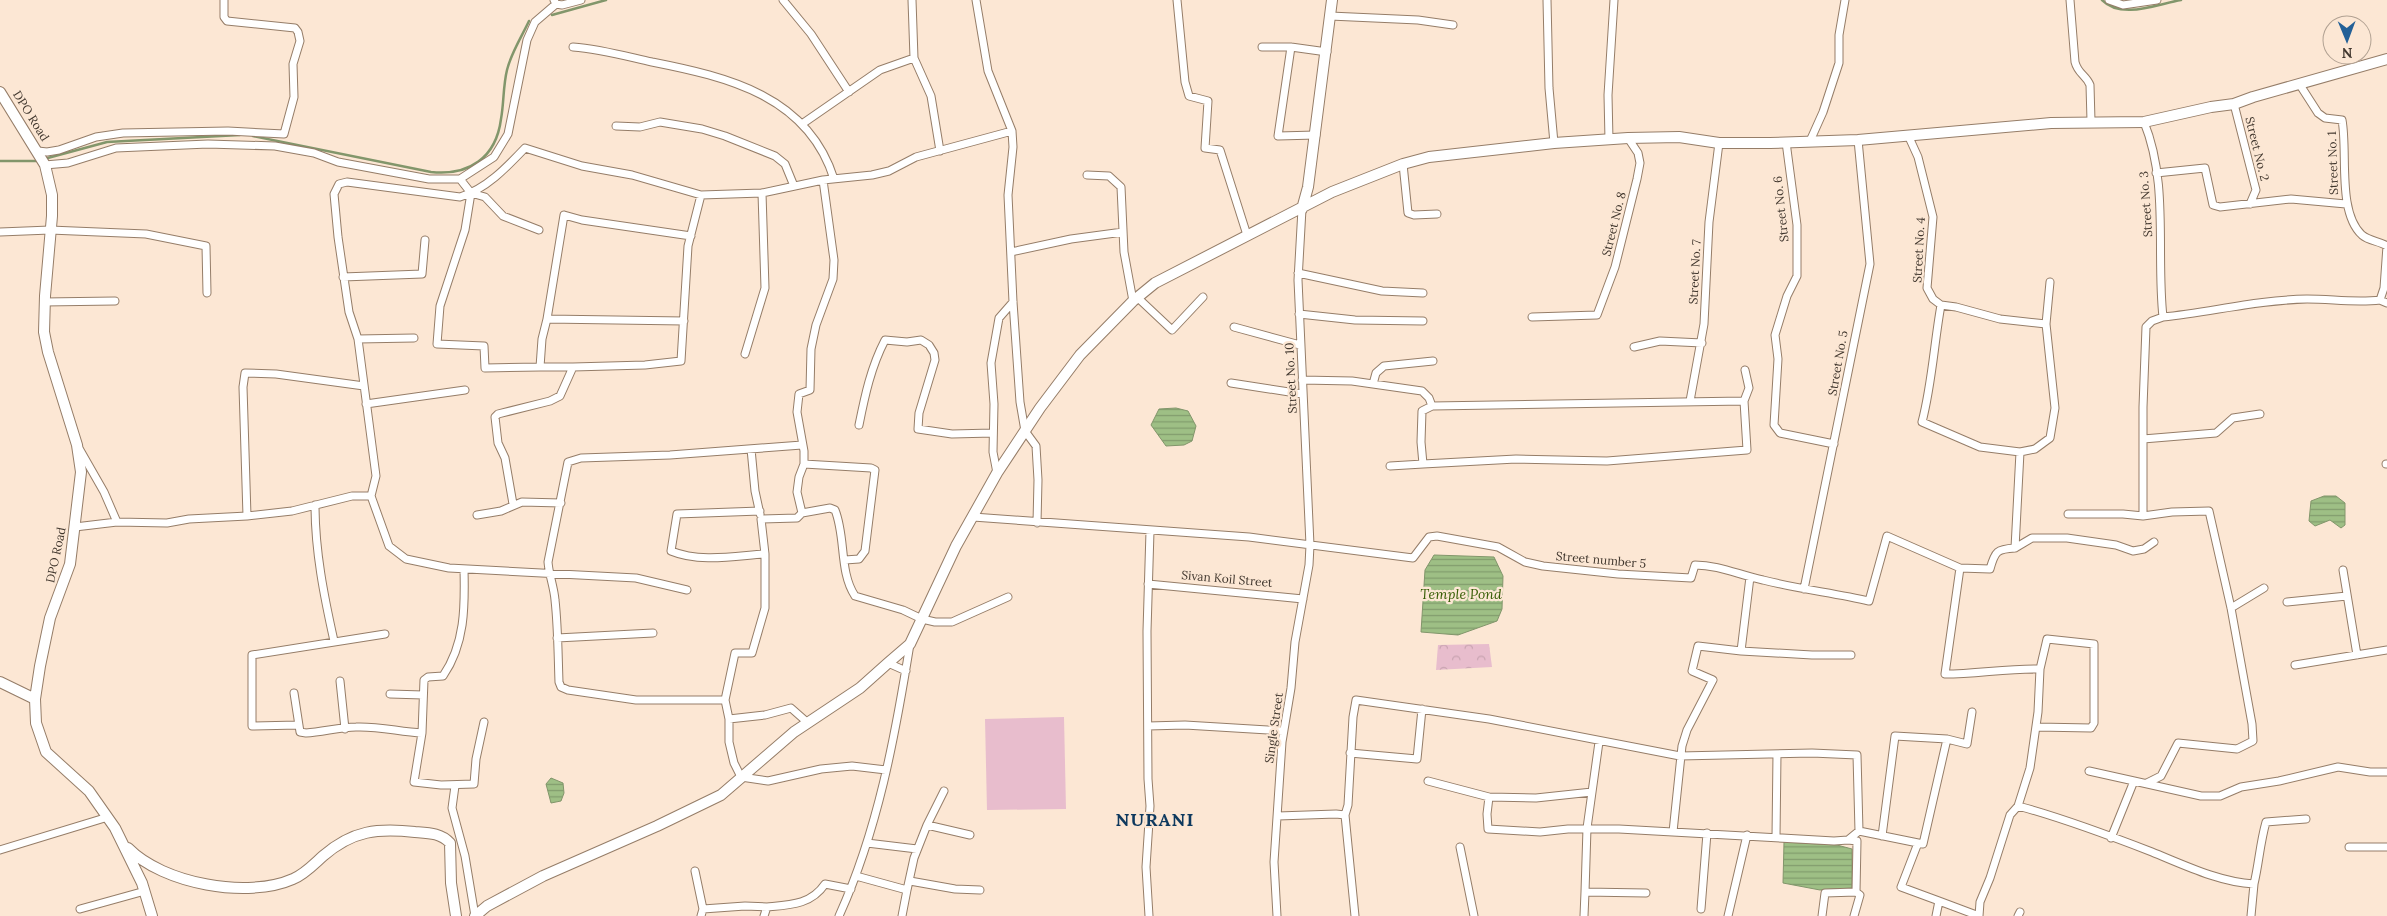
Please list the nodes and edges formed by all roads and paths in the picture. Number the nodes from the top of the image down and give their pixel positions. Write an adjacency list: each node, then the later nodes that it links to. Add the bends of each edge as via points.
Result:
1 (224, 0): 42 (street, via 227,21 295,28 298,32 300,40 293,64 294,97 284,134 228,131 123,133)
2 (581, 0): 14 (street, via 562,5)
3 (912, 0): 21 (street)
4 (976, 0): 31 (street, via 988,71)
5 (1177, 0): 62 (street, via 1189,96 1208,101 1205,148 1220,150)
6 (1332, 0): 15 (street)
7 (1547, 0): 39 (street)
8 (1614, 0): 35 (street)
9 (1845, 0): 37 (street, via 1839,35 1839,62)
10 (2070, 0): 27 (street, via 2075,62 2078,72 2090,85)
11 (2109, 0): 12 (street, via 2123,5)
12 (2157, 0)
13 (786, 1): 25 (street)
14 (555, 2): 47 (street, via 535,22 527,40 508,134 494,157)
15 (1330, 16): 16 (street); 20 (street)
16 (1453, 25)
17 (573, 47): 29 (street, via 604,50 736,82 791,113)
18 (1262, 47): 19 (street)
19 (1291, 47): 20 (street); 32 (street, via 1278,136)
20 (1326, 52): 32 (street)
21 (914, 58): 25 (street, via 880,70); 41 (street, via 931,96)
22 (2387, 59): 23 (street)
23 (2300, 85): 26 (street); 55 (street, Street No. 1, via 2318,113 2325,118 2342,120)
24 (0, 92): 42 (street, DPO Road)
25 (848, 92): 29 (street)
26 (2234, 104): 28 (street); 54 (street, Street No. 2, via 2256,190)
27 (2090, 122): 28 (street); 33 (street)
28 (2144, 122): 45 (street, Street No. 3, via 2151,139)
29 (802, 124): 48 (street, via 819,144)
30 (616, 126): 50 (street, via 660,122 725,136 775,156 785,164)
31 (1012, 131): 41 (street); 66 (street, via 1008,195)
32 (1316, 135): 56 (street)
33 (1908, 135): 36 (street); 78 (street, Street No. 4, via 1918,157 1933,217 1927,288)
34 (1628, 138): 35 (street); 40 (street, via 1679,137); 80 (street, Street No. 8, via 1638,153 1640,163 1614,267 1597,315)
35 (1608, 140): 39 (street)
36 (1858, 140): 37 (street); 112 (street, Street No. 5, via 1870,264)
37 (1810, 141): 38 (street)
38 (1786, 142): 40 (street); 112 (street, Street No. 6, via 1796,225 1796,276 1775,335 1778,359 1774,425 1780,433)
39 (1554, 143): 43 (street, via 1447,155)
40 (1719, 143): 89 (street, Street No. 7, via 1709,222)
41 (940, 151): 48 (street, via 916,157 889,171)
42 (39, 153): 44 (street, DPO Road)
43 (1403, 164): 56 (street, via 1332,192); 57 (street, via 1408,213)
44 (45, 165): 47 (street, via 68,164 116,148 208,144 275,146 420,177); 58 (street, DPO Road, via 52,195)
45 (2156, 173): 54 (street, via 2205,168 2213,205 2220,207); 81 (street, Street No. 3, via 2161,222 2159,256)
46 (1087, 175): 61 (street, via 1109,176 1121,187)
47 (460, 179): 51 (street)
48 (834, 179): 49 (street)
49 (824, 180): 50 (street); 114 (street, via 834,279 816,325 811,349 810,390 799,394 797,412)
50 (794, 186): 52 (street)
51 (471, 193): 53 (street, via 491,180 525,148 582,166 632,175); 59 (street, via 486,197 503,216); 68 (street, via 460,197 440,196 347,182 339,184 334,194); 94 (street, via 465,230 440,306 437,344 484,346 485,368)
52 (762, 193): 53 (street); 92 (street, via 765,288)
53 (701, 195): 63 (street)
54 (2252, 202): 55 (street, via 2291,199)
55 (2346, 204): 65 (street, Street No. 1, via 2362,235)
56 (1302, 209): 62 (street); 67 (street, Street No. 10)
57 (1438, 214)
58 (50, 230): 60 (street); 70 (street, via 146,234 206,246); 75 (street, DPO Road)
59 (539, 230)
60 (0, 232)
61 (1123, 232): 66 (street); 73 (street, via 1124,252)
62 (1247, 235): 73 (street, via 1155,283)
63 (691, 236): 82 (street, via 582,220 564,214); 83 (street)
64 (425, 240): 68 (street, via 422,274)
65 (2387, 246): 74 (street)
66 (1011, 252): 77 (street)
67 (1298, 272): 71 (street, via 1382,291); 79 (street, Street No. 10)
68 (343, 277): 88 (street)
69 (2050, 282): 85 (street)
70 (207, 293)
71 (1424, 294)
72 (1203, 297): 73 (street, via 1172,330)
73 (1135, 299): 109 (street, via 1080,355)
74 (2383, 301): 81 (street, via 2306,299)
75 (44, 302): 76 (street); 113 (street, DPO Road, via 48,352)
76 (115, 302)
77 (1013, 302): 109 (street); 110 (street, via 999,318 991,364)
78 (1941, 305): 85 (street, via 2000,319); 116 (street, via 1928,401 1922,422 1980,447)
79 (1299, 314): 84 (street, via 1355,320); 90 (street, Street No. 10)
80 (1532, 317)
81 (2163, 317): 111 (street, via 2146,327)
82 (547, 319): 83 (street); 94 (street)
83 (684, 321): 95 (street, via 681,361)
84 (1423, 321)
85 (2046, 324): 116 (street, via 2055,408 2050,438 2035,449)
86 (1234, 327): 90 (street)
87 (414, 338): 88 (street)
88 (358, 339): 100 (street)
89 (1702, 343): 91 (street, via 1660,341); 103 (street, Street No. 7)
90 (1300, 345): 97 (street, Street No. 10)
91 (1634, 347)
92 (745, 354)
93 (1433, 361): 99 (street, via 1384,366 1376,373)
94 (540, 367): 95 (street)
95 (573, 367): 123 (street, via 560,396 495,417)
96 (1745, 370): 104 (street, via 1749,388)
97 (1302, 380): 99 (street, via 1352,380); 102 (street, Street No. 10)
98 (1230, 383): 102 (street)
99 (1373, 384): 106 (street, via 1422,391)
100 (364, 386): 105 (street); 129 (street, via 245,373)
101 (465, 390): 105 (street)
102 (1302, 394): 137 (street, Street No. 10)
103 (1690, 401): 104 (street); 106 (street)
104 (1744, 401): 118 (street, via 1747,450 1606,462 1516,460)
105 (366, 404): 121 (street, via 376,476)
106 (1432, 406): 118 (street, via 1422,411)
107 (2260, 414): 111 (street, via 2233,418 2216,433)
108 (859, 425): 110 (street, via 865,391 876,356 885,340 921,340 929,345 935,360 919,414 918,429 952,434)
109 (1025, 431): 120 (street); 133 (street, via 1036,446)
110 (993, 433): 120 (street)
111 (2143, 438): 130 (street)
112 (1834, 444): 148 (street, Street No. 5)
113 (77, 445): 132 (street); 134 (street, DPO Road, via 81,472)
114 (802, 445): 115 (street); 117 (street)
115 (751, 449): 122 (street, via 574,460 568,462); 128 (street)
116 (2020, 452): 138 (street)
117 (804, 464): 125 (street, via 798,492); 140 (street, via 875,470 865,551 859,560)
118 (1423, 464): 119 (street)
119 (1390, 466)
120 (997, 473): 131 (street)
121 (371, 496): 124 (street, via 352,496); 142 (street, via 394,552 406,559)
122 (561, 503): 123 (street); 144 (street, via 553,532)
123 (513, 504): 127 (street, via 501,511)
124 (315, 505): 129 (street); 159 (street, via 322,588)
125 (802, 513): 128 (street, via 797,518); 140 (street, via 835,510)
126 (2068, 514): 130 (street)
127 (477, 515)
128 (760, 515): 139 (street); 139 (street, via 677,514 671,551 680,555 720,557)
129 (247, 516): 132 (street, via 166,523)
130 (2143, 516): 154 (street, via 2209,511)
131 (973, 517): 133 (street); 155 (street)
132 (117, 522): 134 (street)
133 (1037, 523): 135 (street)
134 (75, 527): 174 (street, DPO Road, via 70,564 46,634)
135 (1150, 531): 137 (street, via 1249,537); 146 (street)
136 (2154, 542): 138 (street, via 2133,551 2116,545 2067,538 2032,538)
137 (1310, 545): 145 (street, Street number 5, via 1413,558 1429,536 1437,536 1498,547 1525,562 1543,566 1691,578 1695,565 1715,566); 152 (street, Single Street)
138 (2015, 548): 141 (street, via 2002,548 1994,555 1990,568)
139 (765, 554): 175 (street, via 764,608 752,653 735,653)
140 (845, 560): 155 (street, via 845,571 855,596)
141 (1960, 568): 148 (street, via 1886,536 1869,601); 167 (street, via 1945,674)
142 (464, 569): 144 (street); 173 (street, via 465,600 460,642 443,676 424,680)
143 (2343, 570): 150 (street)
144 (549, 573): 149 (street, via 636,578); 158 (street, via 554,585)
145 (1750, 577): 148 (street); 162 (street)
146 (1148, 584): 152 (street, Sivan Koil Street); 182 (street)
147 (2264, 588): 154 (street)
148 (1804, 589)
149 (687, 590)
150 (2347, 596): 153 (street); 164 (street)
151 (1008, 597): 155 (street, via 952,622)
152 (1303, 599): 185 (street, Single Street)
153 (2287, 602)
154 (2231, 608): 198 (street, via 2253,741 2237,749 2178,743 2161,776)
155 (922, 619): 160 (street)
156 (653, 633): 158 (street)
157 (385, 634): 159 (street)
158 (557, 638): 175 (street, via 559,682 568,690 636,700)
159 (334, 641): 181 (street, via 252,655 252,726)
160 (910, 644): 165 (street); 168 (street)
161 (2387, 650): 164 (street)
162 (1741, 651): 163 (street); 191 (street, via 1698,646 1692,671 1713,680 1687,730)
163 (1851, 655)
164 (2356, 655): 166 (street)
165 (888, 664): 168 (street); 180 (street, via 860,688)
166 (2294, 665)
167 (2040, 669): 183 (street); 183 (street, via 2047,639 2094,644 2094,722 2091,728)
168 (906, 671): 192 (street)
169 (340, 681): 184 (street)
170 (0, 682): 174 (street)
171 (294, 693): 181 (street)
172 (390, 694): 173 (street)
173 (423, 695): 186 (street)
174 (35, 699): 206 (street, DPO Road, via 36,723 46,752 89,791)
175 (725, 700): 178 (street)
176 (1422, 709): 188 (street, via 1523,725); 189 (street, via 1417,759); 189 (street, via 1356,700)
177 (1972, 712): 187 (street, via 1967,744)
178 (729, 719): 180 (street, via 791,708); 195 (street, via 729,742)
179 (484, 722): 199 (street, via 474,784)
180 (808, 723): 195 (street)
181 (298, 725): 184 (street, via 300,732 306,733)
182 (1148, 726): 185 (street); 249 (street)
183 (2037, 727): 203 (street, via 2030,768)
184 (345, 728): 186 (street, via 386,728)
185 (1283, 731): 205 (street, Single Street)
186 (422, 734): 199 (street, via 414,782)
187 (1947, 740): 215 (street, via 1895,736); 220 (street, via 1923,844)
188 (1599, 742): 191 (street); 201 (street)
189 (1350, 753): 204 (street)
190 (1777, 754): 191 (street); 210 (street, via 1857,755); 216 (street)
191 (1680, 756): 211 (street)
192 (886, 770): 195 (street, via 852,766 821,768 768,781); 219 (street)
193 (2089, 772): 197 (street)
194 (2387, 772): 198 (street, via 2338,767 2241,786 2220,796 2201,796)
195 (741, 777): 246 (street, via 721,795 543,876 487,906)
196 (1428, 781): 202 (street)
197 (2134, 781): 198 (street); 217 (street)
198 (2147, 783)
199 (455, 786): 246 (street, via 452,808 465,856)
200 (944, 792): 208 (street)
201 (1592, 792): 202 (street, via 1536,798); 209 (street)
202 (1489, 797): 209 (street, via 1488,829 1540,832)
203 (2018, 806): 217 (street); 238 (street, via 2010,815 1980,902 1979,916)
204 (1346, 815): 205 (street); 251 (street)
205 (1278, 816): 250 (street, Single Street, via 1274,862)
206 (108, 817): 221 (street, DPO Road); 226 (street)
207 (2306, 819): 230 (street, via 2266,822)
208 (927, 825): 213 (street); 225 (street)
209 (1587, 828): 211 (street); 235 (street)
210 (1859, 831): 215 (street); 218 (street)
211 (1673, 832): 212 (street)
212 (1707, 833): 214 (street); 240 (street)
213 (970, 835)
214 (1747, 835): 216 (street); 254 (street)
215 (1882, 836): 220 (street)
216 (1776, 837): 218 (street)
217 (2111, 838): 230 (street, via 2205,873)
218 (1848, 840): 236 (street, via 1857,841)
219 (867, 843): 225 (street); 228 (street)
220 (1918, 843): 238 (street, via 1901,887)
221 (124, 844): 234 (street, DPO Road); 245 (street, via 143,860 178,876 222,886 260,888 294,879 341,841 357,834 386,830 444,837 450,843)
222 (1460, 847): 252 (street)
223 (2350, 847): 224 (street)
224 (2387, 847)
225 (917, 849): 229 (street)
226 (0, 850)
227 (695, 871): 242 (street)
228 (856, 876): 231 (street); 232 (street)
229 (910, 882): 232 (street); 233 (street)
230 (2254, 884): 258 (street)
231 (851, 889): 239 (street, via 825,884 801,903); 248 (street)
232 (907, 890): 243 (street)
233 (980, 890)
234 (145, 891): 241 (street); 244 (street, DPO Road)
235 (1585, 892): 237 (street); 253 (street)
236 (1856, 892): 255 (street, via 1825,893); 256 (street, via 1860,895)
237 (1646, 893)
238 (1938, 901): 257 (street)
239 (767, 907): 242 (street, via 745,906); 247 (street)
240 (1701, 908)
241 (80, 909)
242 (702, 913)
243 (905, 914)
244 (152, 916)
245 (456, 916)
246 (475, 916)
247 (764, 916)
248 (839, 916)
249 (1148, 916)
250 (1277, 916)
251 (1355, 916)
252 (1474, 916)
253 (1584, 916)
254 (1728, 916)
255 (1822, 916)
256 (1854, 916)
257 (1936, 916)
258 (2251, 916)

